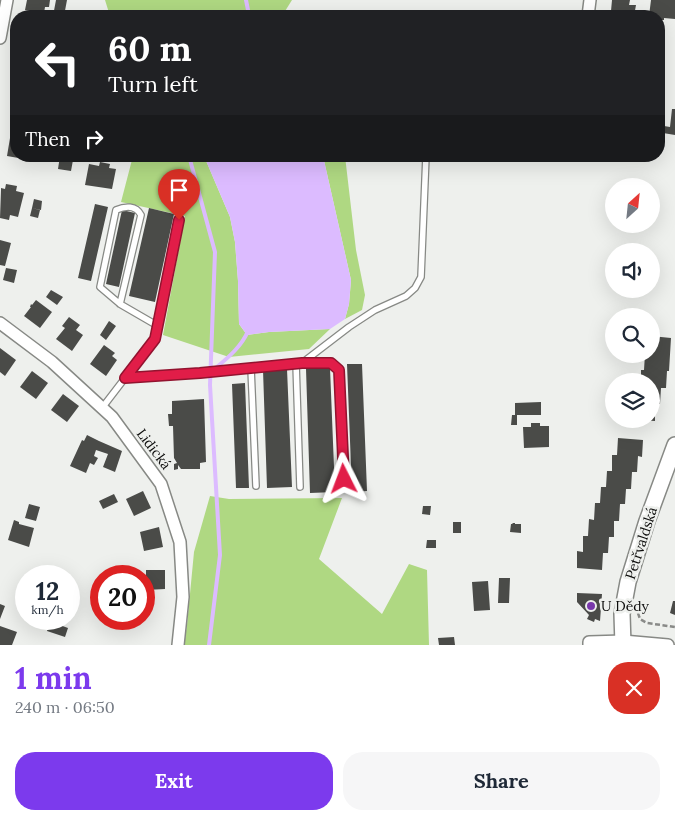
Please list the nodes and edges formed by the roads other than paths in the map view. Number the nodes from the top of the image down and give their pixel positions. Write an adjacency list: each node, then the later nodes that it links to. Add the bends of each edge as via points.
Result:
1 (7, 0): 2 (street)
2 (0, 38)
3 (426, 162): 8 (lane, via 421,277 406,296 375,310)
4 (179, 220): 7 (lane)
5 (120, 304): 5 (lane, via 141,215 131,207 116,210 100,287); 7 (lane)
6 (0, 322): 11 (street, Lidická, via 52,362)
7 (158, 326): 10 (lane, via 155,339)
8 (299, 363): 9 (lane); 13 (lane, via 331,363 339,370); 15 (lane)
9 (251, 368): 10 (lane); 14 (lane)
10 (125, 378): 11 (lane)
11 (102, 408): 17 (street, Lidická, via 112,417 164,492 180,542 183,596)
12 (675, 445): 16 (street, Petřvaldská, via 628,582 622,614)
13 (344, 479)
14 (256, 486)
15 (300, 487)
16 (623, 643): 18 (street, via 589,642); 19 (street)
17 (178, 645)
18 (589, 645)
19 (668, 645)

